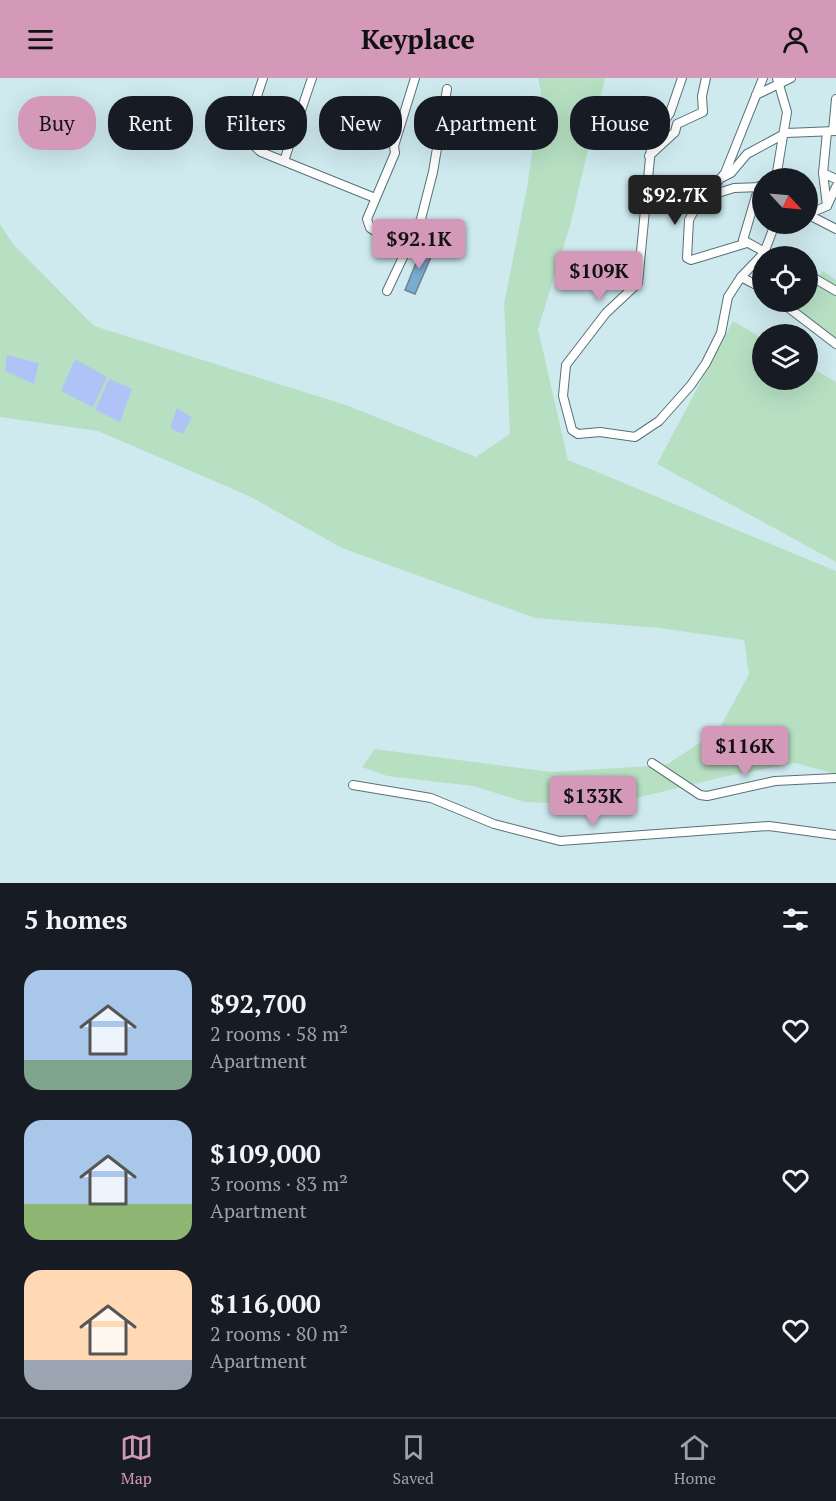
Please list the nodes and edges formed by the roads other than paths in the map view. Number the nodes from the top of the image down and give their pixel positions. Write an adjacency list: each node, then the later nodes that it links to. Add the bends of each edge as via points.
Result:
1 (263, 78): 15 (street, via 247,132 250,144)
2 (312, 78): 15 (street)
3 (416, 78): 23 (street, via 395,153)
4 (682, 78): 14 (street, via 670,113 652,137)
5 (706, 78): 14 (street, via 703,112 677,124 675,132)
6 (763, 78): 10 (street)
7 (791, 78): 8 (street)
8 (779, 81): 10 (street); 13 (street, via 787,112)
9 (447, 89): 31 (street, via 429,193)
10 (756, 95): 18 (street)
11 (836, 99): 12 (street)
12 (832, 131): 13 (street); 17 (street)
13 (786, 133): 16 (street); 18 (street, via 747,154)
14 (649, 156): 33 (street, via 638,283 606,313 566,365 563,396 572,430 578,434 600,432 635,437 659,421 706,363 721,333 728,297)
15 (284, 161): 23 (street)
16 (778, 168)
17 (823, 173): 19 (street); 24 (street)
18 (723, 177): 22 (street)
19 (836, 179)
20 (752, 187): 22 (street)
21 (836, 188): 24 (street)
22 (705, 197): 29 (street, via 689,220 689,259)
23 (375, 198): 31 (street, via 367,219 370,228)
24 (827, 207): 25 (street)
25 (818, 210)
26 (752, 215): 29 (street, via 744,240)
27 (818, 219): 28 (street)
28 (836, 229)
29 (747, 243): 30 (street)
30 (753, 246)
31 (407, 252): 36 (street)
32 (752, 268): 33 (street)
33 (741, 278): 35 (street)
34 (818, 280): 37 (street)
35 (752, 283)
36 (387, 291)
37 (836, 291)
38 (794, 312): 39 (street)
39 (836, 344)
40 (652, 763): 41 (street, via 707,796 775,781)
41 (836, 778)
42 (352, 785): 43 (street, via 431,798 494,824 560,841 769,826)
43 (836, 835)

